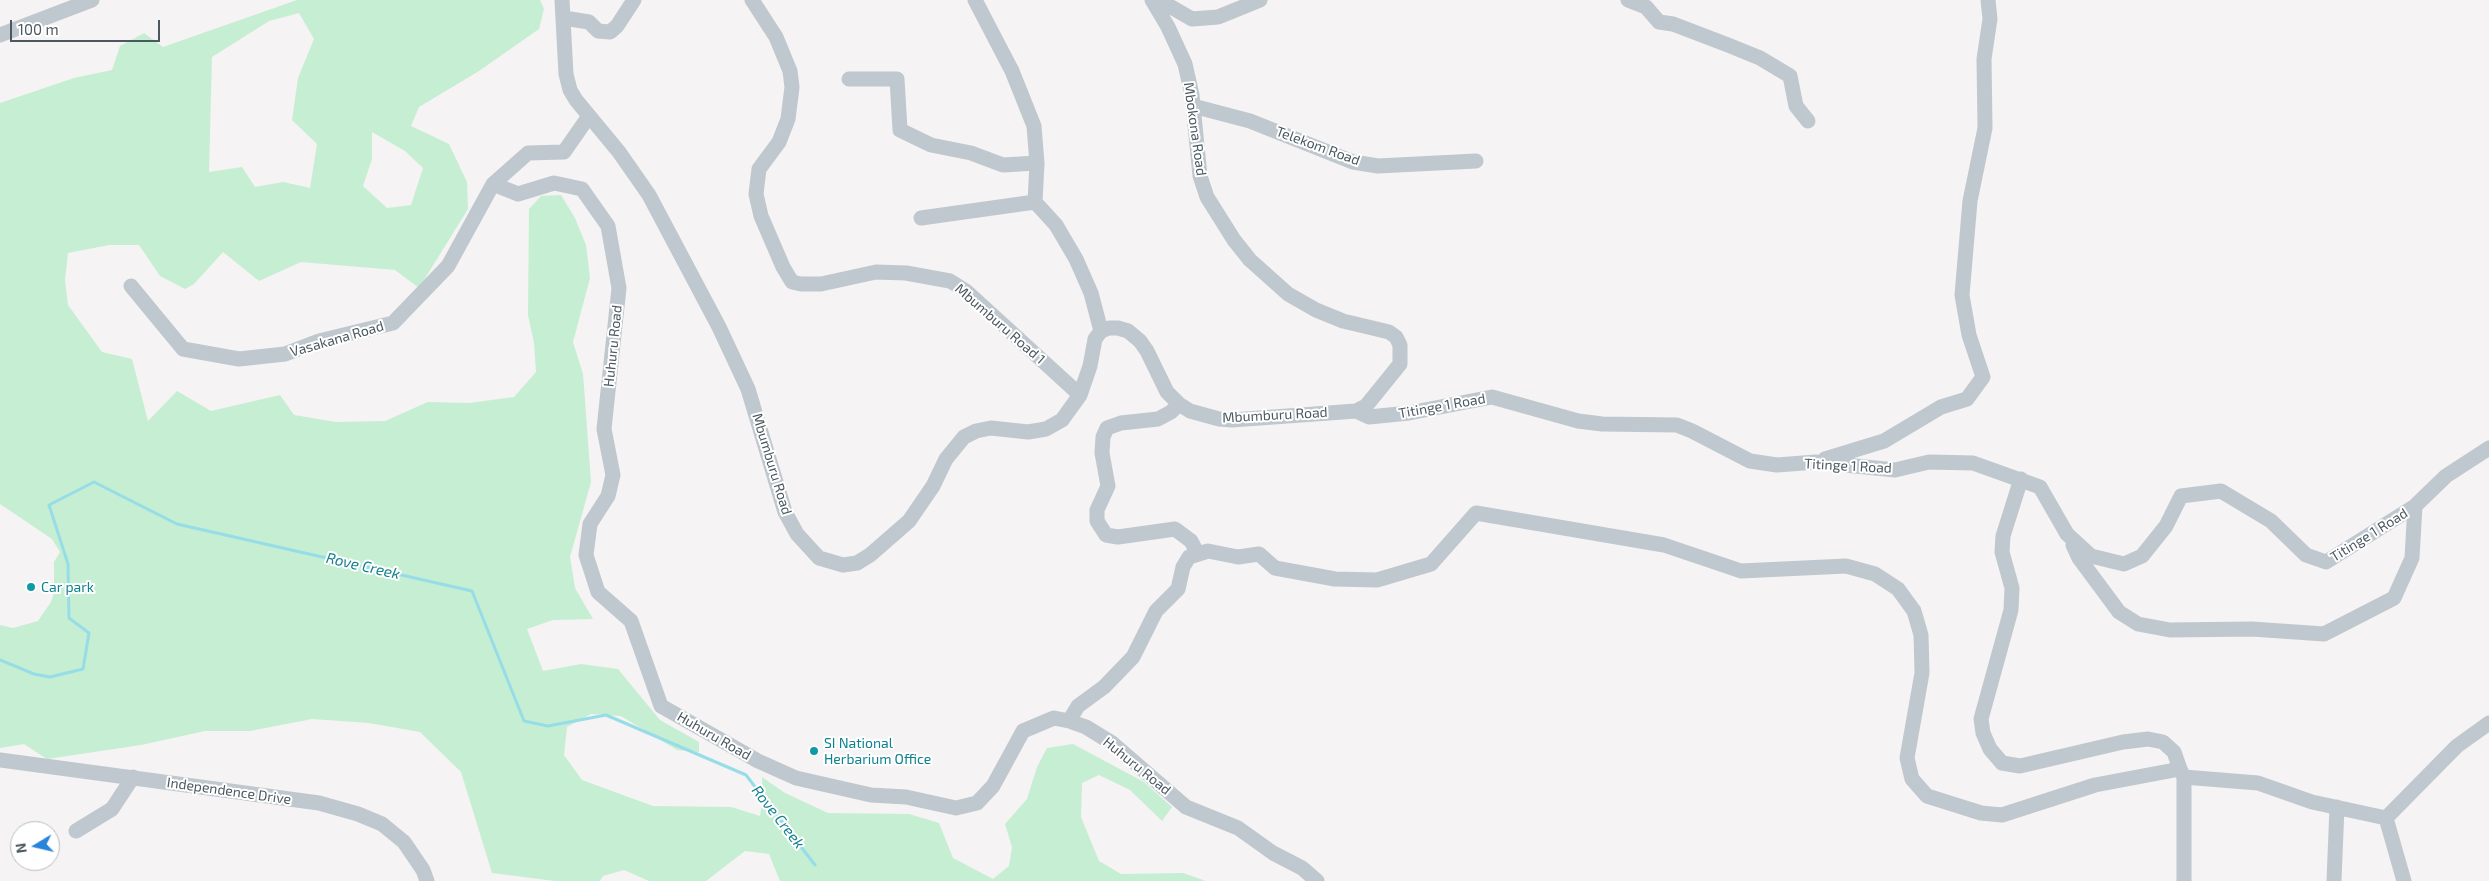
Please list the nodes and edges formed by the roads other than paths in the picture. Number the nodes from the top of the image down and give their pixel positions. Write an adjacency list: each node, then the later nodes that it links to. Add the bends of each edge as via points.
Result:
1 (92, 0): 12 (street)
2 (562, 0): 11 (street, Mbumburu Road)
3 (634, 0): 11 (street, via 610,32 598,31 589,22)
4 (752, 0): 24 (street, Mbumburu Road 1, via 776,37 790,71 792,87 788,119 779,142 759,169 756,194 761,216 792,282 821,284 876,272 906,273 950,281 966,291)
5 (975, 0): 18 (street, via 1012,71 1034,126)
6 (1152, 0): 14 (street, Mbokona Road, via 1185,64)
7 (1159, 0): 8 (street, via 1192,19 1218,17)
8 (1260, 0)
9 (1628, 0): 16 (street, via 1646,7 1659,22 1673,24 1760,58 1790,76 1796,106)
10 (1988, 0): 28 (street, via 1990,18 1984,59 1985,128 1970,200 1962,295 1969,335 1983,377 1967,399 1941,408 1884,441)
11 (564, 18): 15 (street, Mbumburu Road, via 566,74 570,90)
12 (0, 35)
13 (849, 79): 18 (street, via 897,79 900,130 931,145 971,152 1003,165)
14 (1193, 106): 17 (street, Telekom Road, via 1250,121 1354,162 1378,166); 26 (street, Mbokona Road, via 1200,176 1207,197 1250,260 1288,294 1316,310 1396,337 1400,345 1400,364 1366,406)
15 (589, 116): 19 (street, Vasakana Road, via 564,152 528,153); 24 (street, Mbumburu Road, via 649,195 719,327 748,389 785,512 797,534 819,558 843,565 857,562 887,542 909,521 933,486 946,459 964,437 976,430 991,428 1028,432 1046,429 1062,420)
16 (1808, 121)
17 (1476, 161)
18 (1037, 163): 20 (street)
19 (492, 184): 22 (street, Vasakana Road, via 448,266 393,323 319,341 285,354 238,359 183,348); 33 (street, Huhuru Road, via 518,194 554,183 582,189 608,226 619,288 604,429 613,475 608,496 590,524 586,555 598,592 631,621 661,706 758,761 796,778 871,795 906,797 956,808 977,803 993,786 1023,731 1054,718)
20 (1035, 202): 21 (street); 23 (street, via 1056,225 1076,259 1091,293)
21 (922, 218)
22 (131, 286)
23 (1101, 331): 24 (street, Mbumburu Road, via 1095,339); 25 (street, Mbumburu Road, via 1118,328 1128,331 1140,341 1167,392)
24 (1080, 395)
25 (1179, 404): 26 (street, Mbumburu Road, via 1203,416 1232,420); 32 (street, via 1158,419 1121,423 1108,428 1103,437 1102,453 1108,486 1097,510 1097,522 1106,535 1118,537 1175,529 1191,541)
26 (1356, 411): 28 (street, Titinge 1 Road, via 1369,417 1409,413 1492,397 1578,421 1677,425 1750,462 1777,466)
27 (2489, 448): 30 (street, Titinge 1 Road, via 2446,476)
28 (1816, 462): 29 (street, Titinge 1 Road, via 1895,470 1929,462 1973,463)
29 (2021, 480): 31 (street, Titinge 1 Road, via 2040,487); 36 (street, via 2003,536 2002,552 2012,588 2011,610 1981,719 1990,749 2002,763 2020,766 2148,739 2163,742 2174,752)
30 (2414, 506): 31 (street, Titinge 1 Road, via 2326,562 2306,555 2271,521 2221,491 2181,496 2166,526 2142,556 2124,564 2091,556); 31 (street, via 2412,558 2394,598 2324,634 2252,629 2170,630 2138,624 2119,612 2079,558)
31 (2067, 534)
32 (1198, 554): 33 (street, via 1189,557 1178,589 1156,610 1133,657 1104,687 1078,706); 36 (street, via 1208,552 1238,557 1259,554 1275,568 1335,579 1377,580 1431,564 1476,513 1664,545 1740,571 1846,566 1883,579 1898,589 1914,611 1922,635 1922,673 1907,758 1912,780 1927,796 1981,813 2002,815 2095,785)
33 (1069, 721): 42 (street, Huhuru Road, via 1112,743 1186,807 1238,828)
34 (2489, 723): 39 (street, via 2457,746)
35 (0, 760): 37 (street, Independence Drive)
36 (2182, 773): 38 (street, via 2258,783); 43 (street)
37 (133, 777): 40 (street, via 112,809); 41 (street, Independence Drive, via 319,803 358,814 382,824 404,842)
38 (2337, 807): 39 (street); 44 (street)
39 (2386, 818): 45 (street)
40 (76, 831)
41 (427, 881)
42 (1317, 881)
43 (2184, 881)
44 (2334, 881)
45 (2404, 881)

